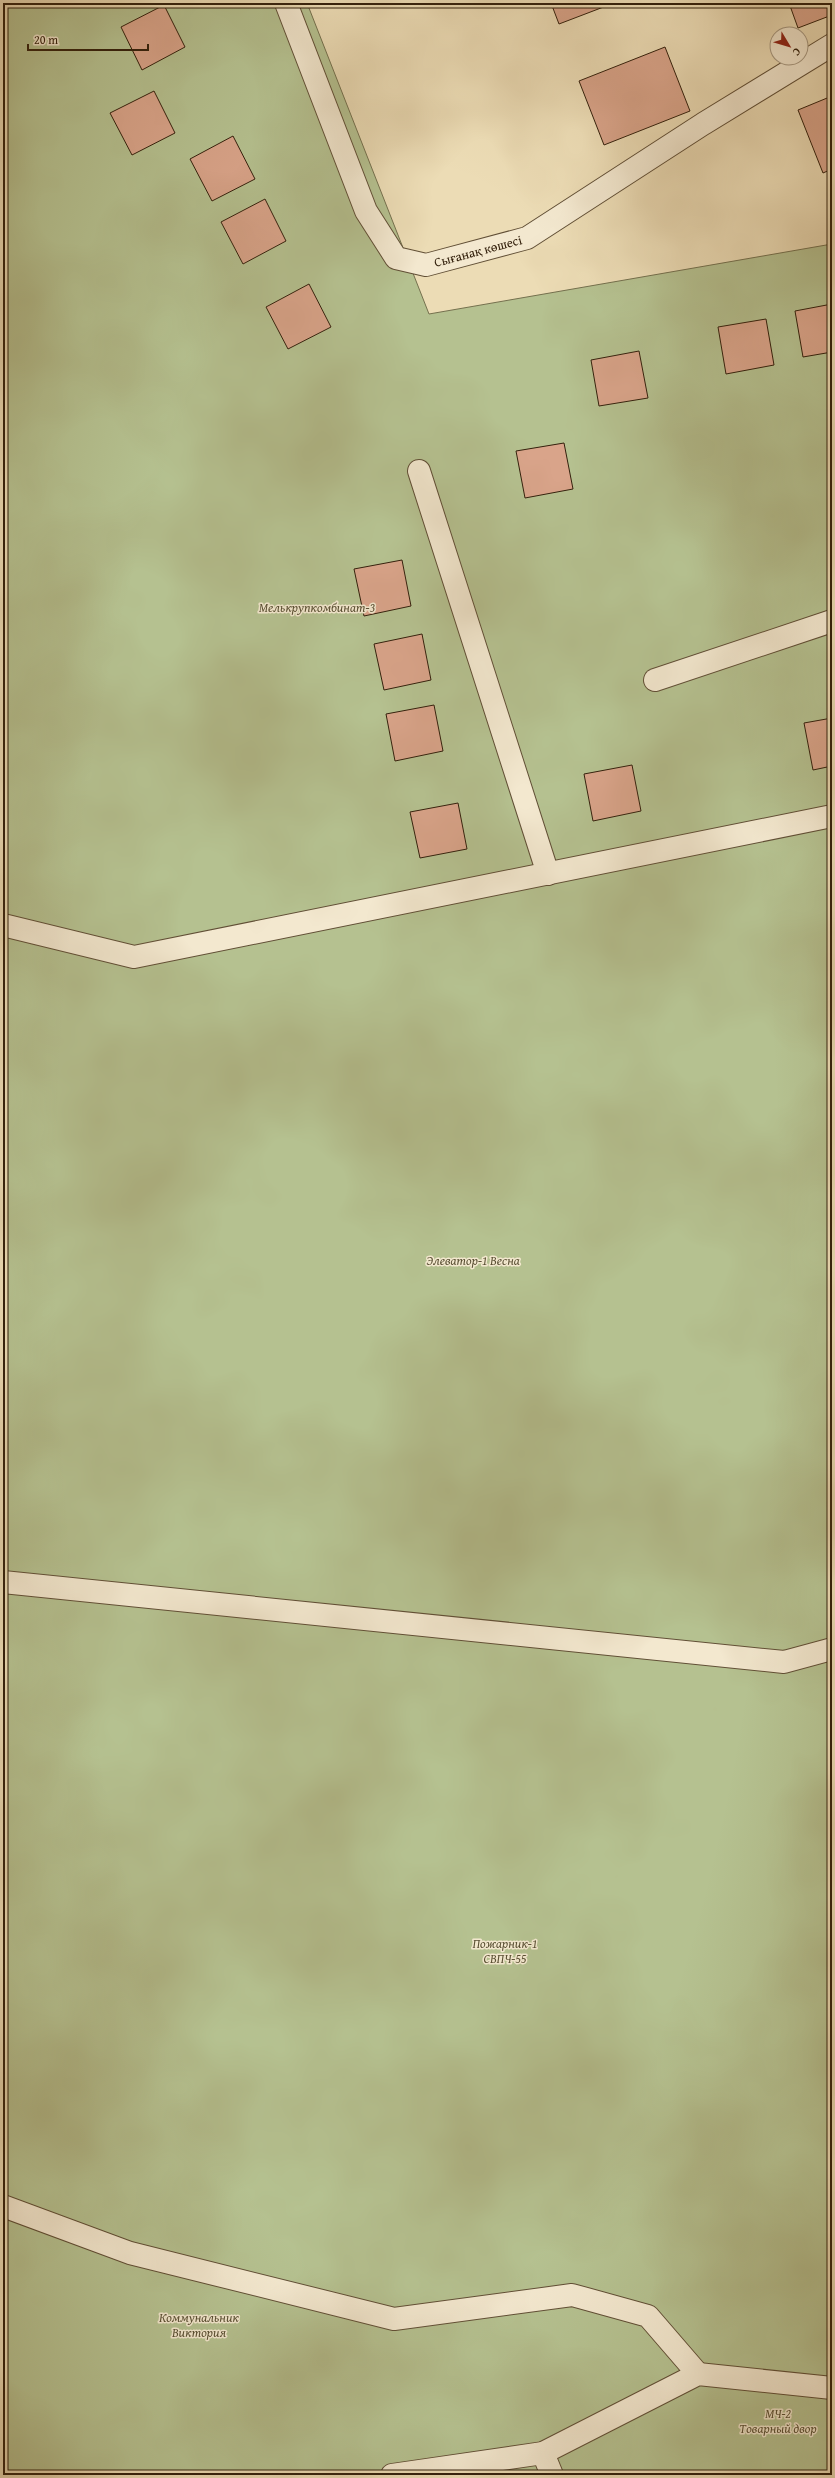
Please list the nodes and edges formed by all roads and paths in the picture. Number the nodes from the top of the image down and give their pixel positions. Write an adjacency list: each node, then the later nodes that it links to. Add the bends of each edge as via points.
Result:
1 (286, 3): 2 (street, Сығанақ көшесі, via 366,211 396,258 426,265 527,238 703,124)
2 (832, 45)
3 (419, 471): 7 (street)
4 (832, 621): 5 (street)
5 (655, 680)
6 (832, 816): 7 (street)
7 (548, 874): 8 (street, via 134,958)
8 (3, 925)
9 (3, 1582): 10 (street, via 784,1662)
10 (832, 1649)
11 (3, 2206): 12 (street, via 130,2253 394,2319 572,2295 648,2316)
12 (698, 2374): 13 (street); 14 (street)
13 (832, 2388)
14 (543, 2453): 15 (street); 16 (street)
15 (392, 2475)
16 (552, 2475)

